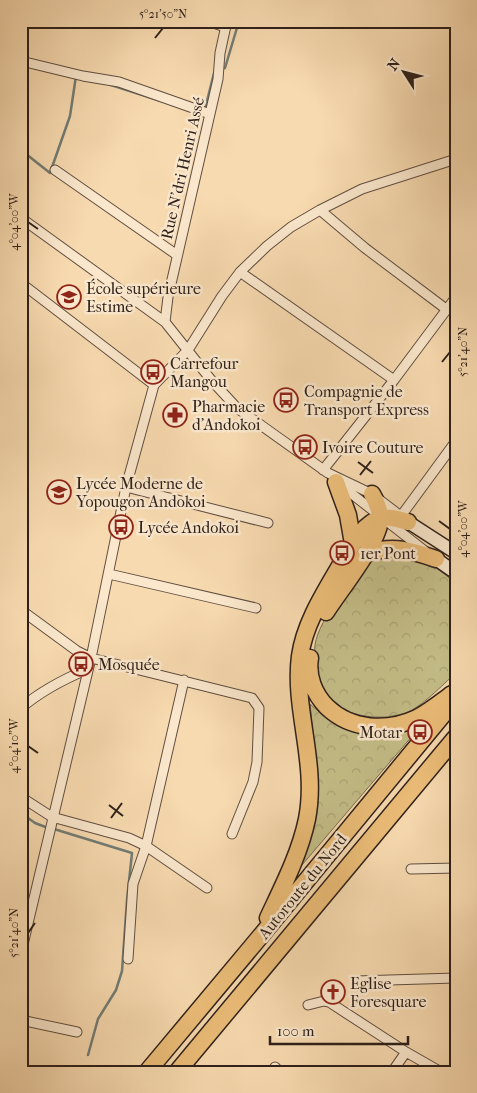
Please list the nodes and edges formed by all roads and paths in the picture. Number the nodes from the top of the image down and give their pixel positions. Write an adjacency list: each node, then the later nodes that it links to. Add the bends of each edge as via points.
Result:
1 (208, 21): 2 (street)
2 (226, 24): 4 (street, Rue N’dri Henri Assé)
3 (21, 61): 4 (street, via 119,82)
4 (210, 114): 9 (street, Rue N’dri Henri Assé)
5 (456, 159): 7 (street, via 362,189)
6 (55, 170): 9 (street)
7 (320, 210): 10 (street, via 266,246); 13 (street)
8 (21, 218): 14 (street)
9 (177, 255): 14 (street, Rue N’dri Henri Assé)
10 (240, 272): 15 (street); 16 (street)
11 (21, 283): 17 (street)
12 (456, 297): 13 (street)
13 (446, 309): 16 (street)
14 (165, 322): 15 (street)
15 (188, 350): 17 (street); 19 (street, via 237,408)
16 (394, 380): 19 (street)
17 (154, 385): 20 (street)
18 (456, 441): 23 (street)
19 (329, 475): 21 (street); 22 (street); 25 (highway, via 348,515)
20 (126, 487): 24 (street); 30 (street)
21 (372, 494): 22 (highway); 23 (street)
22 (381, 518): 23 (highway); 25 (highway, via 364,530); 26 (highway); 28 (street)
23 (405, 519): 27 (main road)
24 (268, 523)
25 (353, 544): 47 (highway, via 311,621 300,656 300,694 309,760 307,818 297,853)
26 (367, 552): 28 (highway, via 394,548); 36 (highway, via 317,629 309,662 314,689 322,701 343,719 372,727 400,724 417,718)
27 (456, 553)
28 (436, 559): 29 (main road)
29 (456, 573)
30 (109, 574): 31 (street); 33 (street)
31 (256, 608)
32 (21, 610): 33 (street)
33 (90, 658): 34 (street); 35 (street)
34 (88, 669): 38 (street, via 36,696); 41 (street)
35 (184, 680): 42 (street, via 248,696 259,708 256,768); 43 (street)
36 (456, 692)
37 (456, 699): 47 (highway, Autoroute du Nord)
38 (21, 708)
39 (456, 737): 57 (highway, Autoroute du Nord)
40 (21, 797): 41 (street)
41 (52, 817): 43 (street, via 129,838); 48 (street)
42 (232, 834)
43 (146, 846): 46 (street); 49 (street, via 134,884)
44 (456, 868): 45 (street)
45 (411, 869)
46 (207, 888)
47 (259, 938): 56 (highway, Autoroute du Nord)
48 (21, 953)
49 (128, 960)
50 (456, 978): 51 (street)
51 (356, 981)
52 (308, 1005): 55 (street, via 329,1002)
53 (21, 1020): 54 (street)
54 (77, 1032)
55 (406, 1052): 58 (street); 59 (street)
56 (147, 1072)
57 (177, 1072)
58 (392, 1072)
59 (441, 1072)

